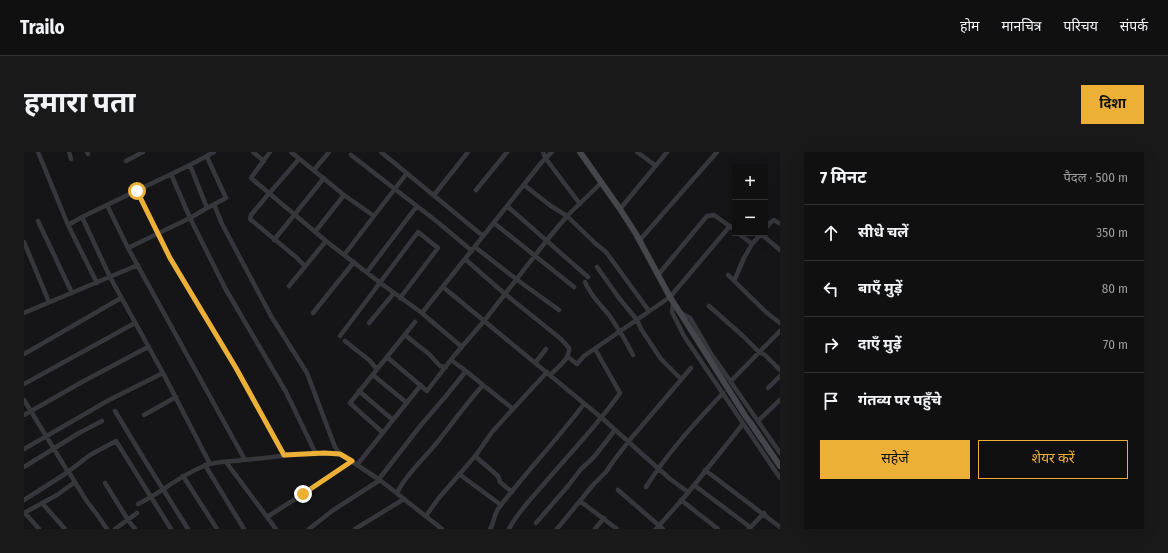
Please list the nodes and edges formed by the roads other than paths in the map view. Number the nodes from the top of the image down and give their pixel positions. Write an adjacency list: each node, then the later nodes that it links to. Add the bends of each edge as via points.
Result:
1 (38, 152): 54 (street)
2 (69, 152): 21 (street)
3 (142, 152): 23 (street)
4 (214, 152): 19 (street)
5 (253, 152): 24 (street)
6 (270, 152): 24 (street)
7 (291, 152): 20 (street)
8 (329, 152): 27 (street)
9 (381, 152): 28 (street)
10 (468, 152): 38 (street)
11 (507, 152): 34 (street)
12 (542, 152): 22 (street)
13 (552, 152): 22 (street)
14 (580, 152): 31 (main road)
15 (637, 152): 26 (street)
16 (667, 152): 26 (street)
17 (717, 152): 66 (street)
18 (351, 155): 33 (street)
19 (207, 157): 25 (street); 39 (street, via 226,198)
20 (300, 158): 27 (street); 36 (street)
21 (71, 159)
22 (546, 159): 32 (street); 40 (street)
23 (126, 161)
24 (264, 161): 36 (street, via 251,178)
25 (190, 165): 29 (street); 44 (street)
26 (656, 166): 45 (street)
27 (314, 170): 30 (street)
28 (407, 173): 33 (street); 38 (street)
29 (171, 174): 35 (street); 50 (street)
30 (324, 178): 37 (street); 46 (street)
31 (600, 183): 40 (street); 45 (main road)
32 (524, 185): 43 (street); 48 (street)
33 (395, 189): 42 (street); 47 (street)
34 (476, 190)
35 (137, 191): 41 (street); 58 (street)
36 (270, 194): 46 (street); 63 (street, via 251,215 250,220)
37 (344, 195): 47 (street); 57 (street)
38 (434, 195): 59 (street)
39 (214, 204): 44 (street); 169 (street, via 271,316 307,373)
40 (580, 204): 48 (street)
41 (107, 205): 49 (street); 69 (street)
42 (416, 206): 70 (street); 79 (street)
43 (507, 206): 52 (street); 64 (street)
44 (207, 208): 50 (street)
45 (620, 209): 66 (main road)
46 (294, 214): 57 (street); 63 (street)
47 (374, 216): 72 (street)
48 (567, 216): 64 (street); 102 (street, via 590,240 606,252)
49 (82, 218): 54 (street); 82 (street)
50 (190, 218): 58 (street); 168 (street, via 225,288 286,392)
51 (38, 221): 92 (street)
52 (494, 223): 59 (street); 73 (street)
53 (780, 224): 56 (street, via 774,220)
54 (68, 225): 88 (street)
55 (730, 226): 80 (street, via 714,215 707,216); 95 (street)
56 (768, 226)
57 (315, 232): 65 (street)
58 (158, 233): 69 (street); 170 (street)
59 (483, 236): 70 (street)
60 (742, 236): 68 (street)
61 (759, 236): 68 (street)
62 (765, 236): 71 (street)
63 (274, 240): 77 (street)
64 (547, 240): 73 (street); 83 (street)
65 (326, 241): 72 (street); 77 (street)
66 (640, 241): 80 (main road)
67 (24, 242): 98 (street)
68 (752, 244): 85 (street)
69 (128, 248): 76 (street)
70 (473, 249): 74 (street); 84 (street)
71 (780, 250)
72 (344, 255): 75 (street)
73 (535, 256): 84 (street); 91 (street)
74 (465, 258): 90 (street); 94 (street)
75 (354, 262): 79 (street); 105 (street)
76 (138, 265): 82 (street); 172 (street)
77 (305, 266): 89 (street)
78 (597, 267): 108 (street)
79 (367, 272): 86 (street)
80 (658, 275): 95 (main road)
81 (728, 275): 85 (street)
82 (110, 277): 88 (street); 96 (street)
83 (588, 277)
84 (516, 280): 94 (street); 101 (street)
85 (734, 280): 111 (street)
86 (379, 282): 93 (street); 97 (street, via 418,232 438,248); 116 (street)
87 (585, 282): 114 (street)
88 (96, 283): 92 (street)
89 (289, 286)
90 (443, 286): 106 (street); 107 (street)
91 (574, 287)
92 (72, 293): 98 (street)
93 (394, 293): 97 (street); 112 (street)
94 (505, 294): 107 (street); 126 (street, via 561,339 570,348)
95 (670, 297): 99 (main road); 102 (street)
96 (122, 298): 110 (street); 123 (street)
97 (400, 298): 106 (street)
98 (50, 302): 104 (street)
99 (673, 302): 103 (main road); 145 (street, via 672,312 684,336)
100 (709, 306): 122 (street)
101 (559, 310)
102 (649, 311): 108 (street)
103 (679, 311): 139 (street, via 690,318); 177 (main road)
104 (24, 313)
105 (313, 313)
106 (422, 313): 119 (street)
107 (484, 320): 119 (street); 128 (street)
108 (637, 320): 114 (street); 138 (street, via 661,359)
109 (415, 322): 115 (street)
110 (135, 323): 118 (street); 140 (street)
111 (780, 323)
112 (369, 324)
113 (780, 331): 122 (street)
114 (620, 332): 121 (street); 124 (street)
115 (405, 335): 125 (street); 129 (street, via 440,366)
116 (340, 336)
117 (345, 341): 131 (street)
118 (148, 347): 134 (street); 153 (street)
119 (462, 347): 127 (street)
120 (546, 349): 128 (street)
121 (595, 349): 126 (street, via 577,364); 156 (street, via 620,393)
122 (759, 352): 132 (street); 139 (street)
123 (24, 354)
124 (633, 355)
125 (387, 357): 131 (street); 142 (street)
126 (568, 357): 135 (street)
127 (451, 360): 129 (street); 133 (street)
128 (535, 363): 135 (street)
129 (446, 367): 142 (street, via 428,391)
130 (691, 368): 138 (street)
131 (377, 369): 136 (street)
132 (780, 370)
133 (466, 371): 141 (street); 185 (street)
134 (163, 373): 146 (street); 163 (street)
135 (548, 373): 150 (street); 151 (street)
136 (373, 375): 144 (street); 149 (street)
137 (780, 376): 143 (street)
138 (681, 379): 164 (street)
139 (731, 381): 158 (street)
140 (24, 384)
141 (483, 384): 151 (street); 194 (street)
142 (421, 385): 149 (street)
143 (768, 388)
144 (359, 391): 157 (street); 162 (street, via 350,403)
145 (723, 393): 160 (street); 179 (street)
146 (176, 397): 155 (street); 176 (street)
147 (24, 400): 153 (street)
148 (780, 400): 158 (street)
149 (407, 402): 157 (street)
150 (584, 404): 156 (street); 192 (street)
151 (512, 409): 171 (street)
152 (115, 411): 190 (street)
153 (31, 412): 154 (street); 163 (street)
154 (24, 415)
155 (144, 415)
156 (600, 417): 161 (street); 228 (street, via 527,503)
157 (393, 420): 162 (street)
158 (758, 421): 167 (street)
159 (102, 422): 166 (street)
160 (742, 424): 180 (street); 184 (street)
161 (615, 430): 164 (street); 210 (street)
162 (382, 432): 175 (street)
163 (45, 436): 165 (street); 166 (street)
164 (628, 442): 179 (street); 199 (street)
165 (24, 449)
166 (54, 449): 178 (street); 181 (street)
167 (780, 453)
168 (316, 454): 169 (street); 170 (street)
169 (340, 454): 173 (street)
170 (284, 455): 172 (street)
171 (475, 456): 182 (street); 192 (street)
172 (245, 460): 174 (street)
173 (352, 461): 175 (street); 207 (street)
174 (226, 462): 176 (street); 207 (street)
175 (356, 464): 185 (street)
176 (207, 465): 183 (street); 222 (street)
177 (780, 466)
178 (24, 467)
179 (658, 468): 189 (street); 193 (street)
180 (705, 470): 188 (street); 205 (street)
181 (68, 472): 186 (street); 195 (street, via 90,455 116,441); 197 (street)
182 (459, 474): 202 (street); 206 (street)
183 (183, 476): 190 (street); 221 (street)
184 (780, 478)
185 (380, 479): 194 (street); 224 (street)
186 (75, 482): 200 (street); 216 (street)
187 (105, 483): 209 (street)
188 (694, 485): 193 (street); 213 (street)
189 (646, 487)
190 (163, 490): 195 (street); 220 (street)
191 (618, 490): 212 (street)
192 (512, 492): 202 (street)
193 (688, 492): 198 (street)
194 (397, 493): 196 (street)
195 (152, 497): 201 (street); 219 (street)
196 (404, 499): 206 (street); 225 (street)
197 (24, 500)
198 (681, 500): 212 (street); 232 (street)
199 (580, 501): 208 (street); 229 (street)
200 (42, 503): 203 (street); 215 (street)
201 (138, 504)
202 (501, 505): 227 (street)
203 (24, 513): 214 (street)
204 (137, 513): 209 (street)
205 (763, 513): 211 (street); 213 (street)
206 (426, 516): 226 (street)
207 (267, 517): 223 (street)
208 (604, 518): 230 (street); 231 (street)
209 (128, 520): 217 (street); 218 (street)
210 (536, 523)
211 (780, 527)
212 (660, 528)
213 (749, 528)
214 (39, 529)
215 (65, 529)
216 (107, 529)
217 (115, 529)
218 (135, 529)
219 (171, 529)
220 (188, 529)
221 (217, 529)
222 (244, 529)
223 (276, 529)
224 (309, 529)
225 (355, 529)
226 (442, 529)
227 (490, 529)
228 (509, 529)
229 (556, 529)
230 (594, 529)
231 (617, 529)
232 (718, 529)

